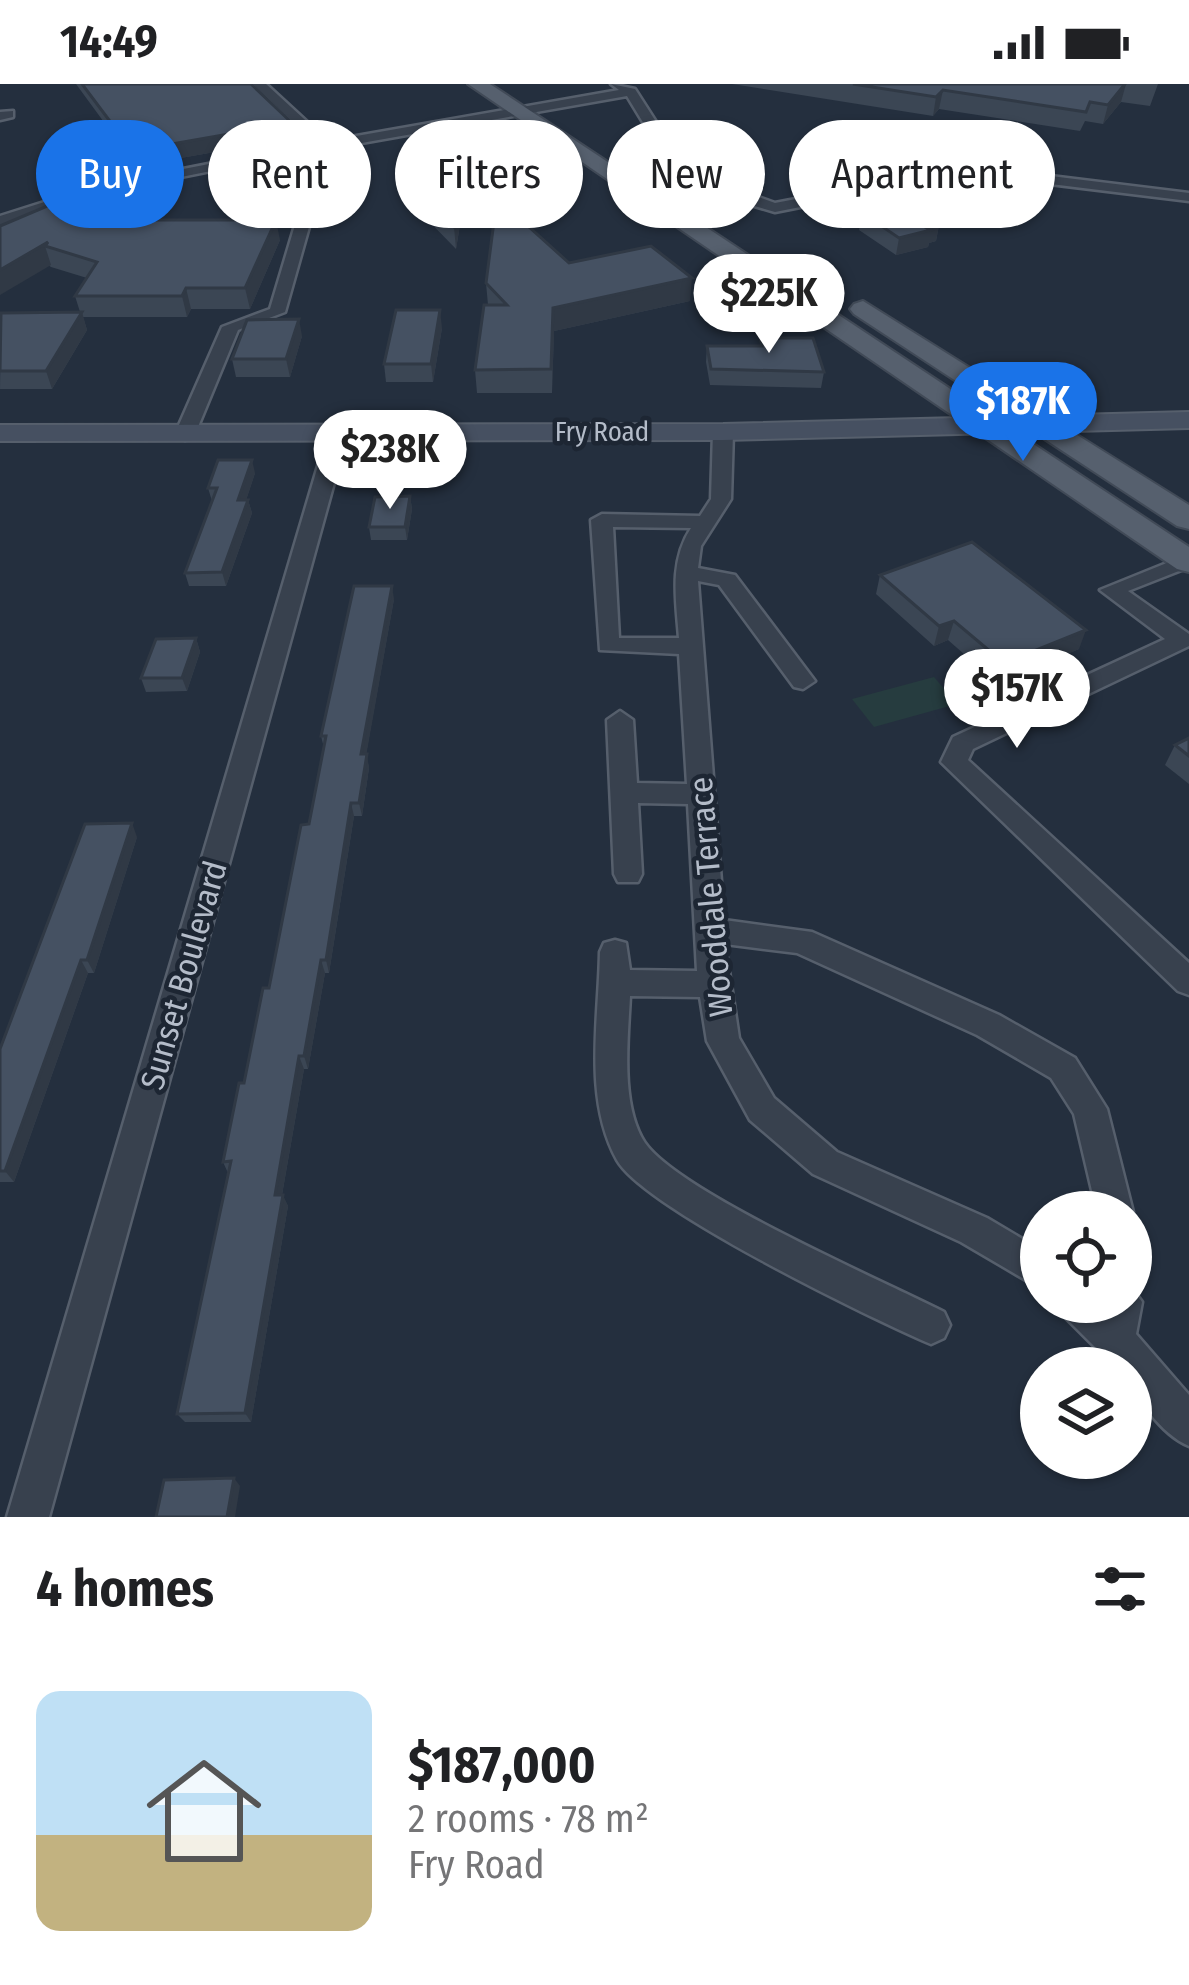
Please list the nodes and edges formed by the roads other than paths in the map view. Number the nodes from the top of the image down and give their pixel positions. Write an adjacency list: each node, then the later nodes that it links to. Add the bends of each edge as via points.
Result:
1 (259, 84): 5 (street)
2 (477, 84): 4 (main road)
3 (623, 87): 4 (street); 8 (street, via 675,157 764,209 961,170)
4 (530, 102): 6 (street); 7 (main road); 14 (main road)
5 (298, 120)
6 (371, 136)
7 (607, 149)
8 (1189, 197)
9 (36, 209): 10 (street)
10 (0, 221)
11 (301, 228): 19 (street, via 277,312 231,327)
12 (849, 300): 15 (main road)
13 (1189, 420): 15 (street, Fry Road)
14 (988, 428): 15 (street, Fry Road); 17 (street, Fry Road); 23 (main road)
15 (1053, 430): 20 (street, Fry Road); 21 (main road)
16 (338, 432): 17 (street, Fry Road); 19 (street, Fry Road); 41 (street, Sunset Boulevard)
17 (723, 432): 22 (street, Wooddale Terrace, via 721,499)
18 (0, 433): 19 (street, Fry Road)
19 (184, 434)
20 (1189, 440)
21 (1189, 519)
22 (706, 522): 24 (street, Wooddale Terrace); 25 (street, via 602,520 608,645)
23 (1188, 561): 32 (street, via 1111,590 1182,640 962,743 954,762)
24 (686, 572): 25 (street, Wooddale Terrace); 26 (street, via 727,580)
25 (690, 646): 29 (street, Wooddale Terrace)
26 (803, 681)
27 (620, 720): 28 (street)
28 (624, 793): 29 (street); 30 (street)
29 (700, 794): 31 (street, Wooddale Terrace)
30 (628, 874)
31 (710, 930): 33 (street, Wooddale Terrace); 34 (street, via 801,941 1063,1068 1090,1109)
32 (1189, 982)
33 (713, 984): 35 (street, Wooddale Terrace, via 723,1041 762,1109 824,1162); 38 (street, via 616,968 614,1101 632,1156 680,1194)
34 (1110, 1191)
35 (1020, 1258)
36 (1097, 1323): 39 (street)
37 (1119, 1323): 39 (street)
38 (931, 1325)
39 (1116, 1342): 40 (street)
40 (1189, 1426)
41 (28, 1517)

